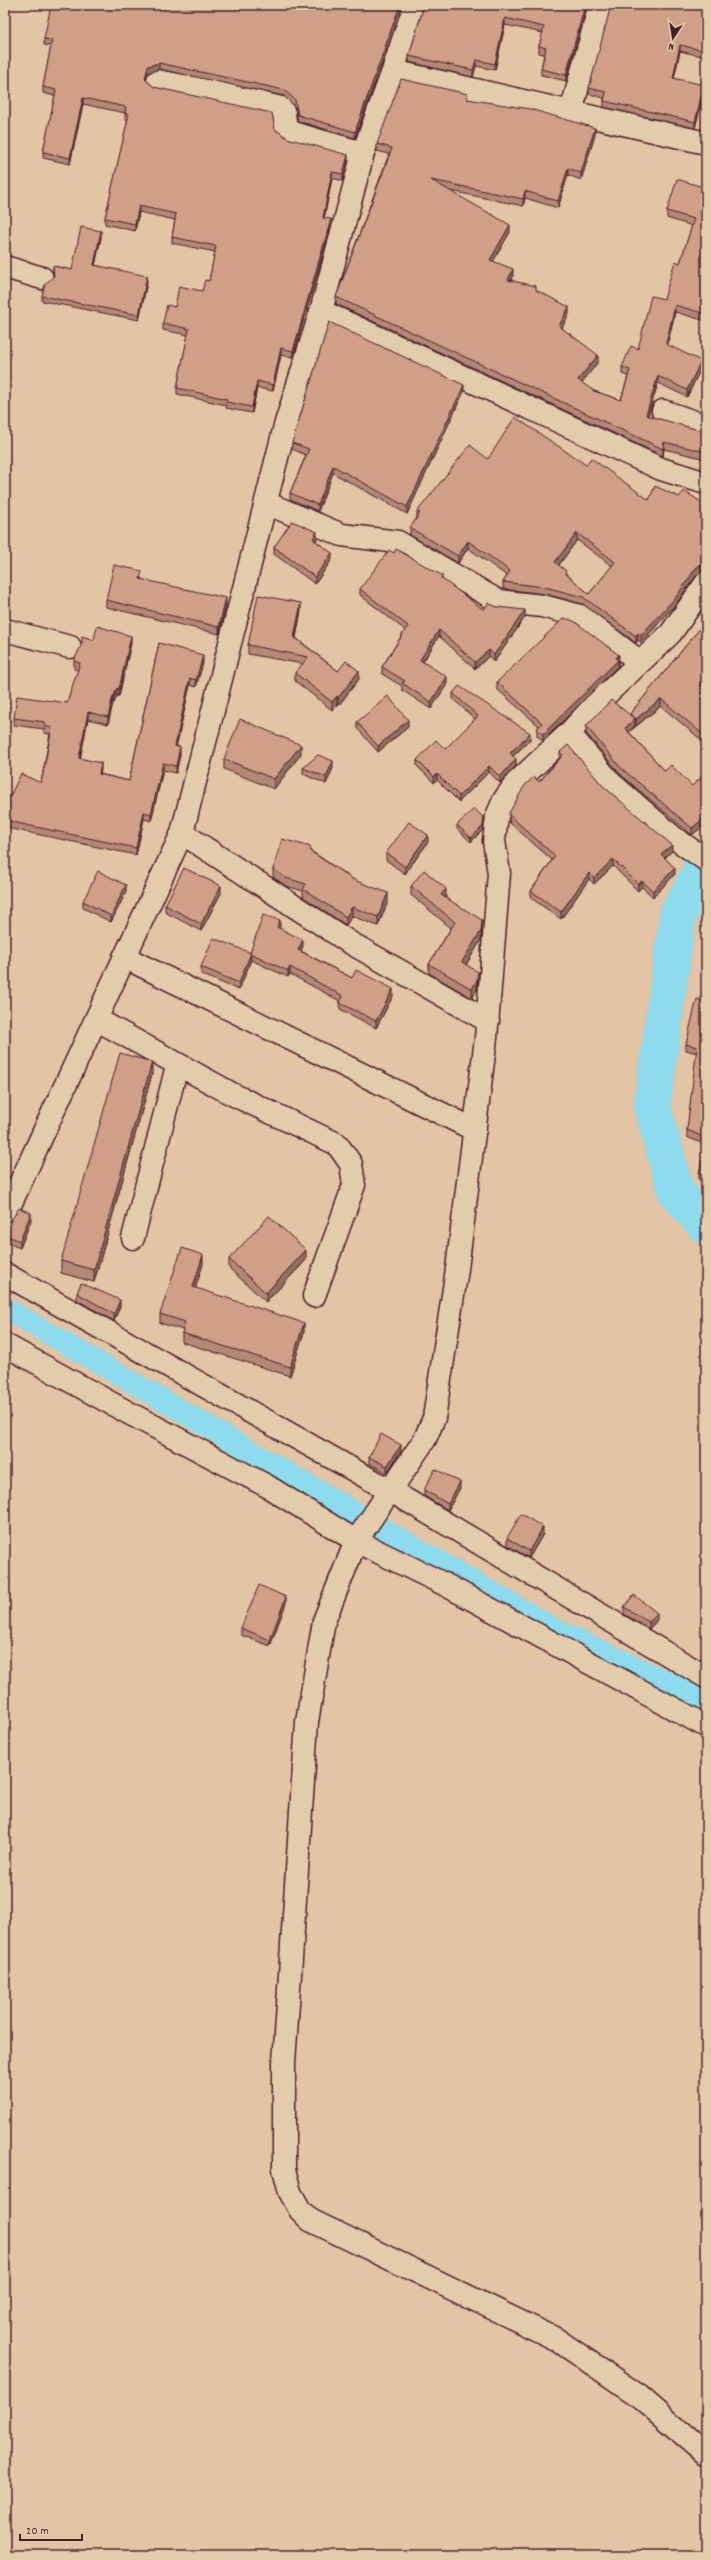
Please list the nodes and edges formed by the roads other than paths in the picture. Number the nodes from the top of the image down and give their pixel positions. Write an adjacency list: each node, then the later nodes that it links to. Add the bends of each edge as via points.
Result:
1 (414, 5): 3 (street)
2 (600, 5): 5 (street)
3 (393, 71): 5 (street); 7 (street)
4 (157, 81): 7 (street, via 281,108 286,129 293,133)
5 (572, 112): 6 (street)
6 (706, 143)
7 (363, 153): 10 (street)
8 (5, 267): 9 (street)
9 (42, 278)
10 (321, 311): 13 (street, via 661,468); 14 (street, via 285,426)
11 (663, 411): 12 (street)
12 (706, 426)
13 (706, 483)
14 (266, 503): 18 (street, via 342,535 398,542 498,601 542,606 580,616); 20 (street)
15 (706, 583): 18 (street, via 671,634)
16 (5, 630): 17 (street)
17 (70, 648)
18 (640, 662): 19 (street)
19 (569, 733): 21 (street, via 611,782); 24 (street, via 516,783 497,816 494,841 499,873)
20 (182, 833): 22 (street); 24 (street, via 349,942)
21 (700, 856)
22 (124, 957): 23 (street); 26 (street)
23 (96, 1019): 25 (street); 27 (street)
24 (488, 1021): 26 (street)
25 (177, 1066): 28 (street); 30 (street, via 337,1144 351,1164 354,1185)
26 (474, 1130): 32 (street, via 457,1269 434,1418 425,1439)
27 (5, 1216)
28 (133, 1238)
29 (5, 1274): 32 (street)
30 (314, 1296)
31 (5, 1345): 33 (street)
32 (387, 1496): 33 (street); 34 (street)
33 (359, 1536): 35 (street); 36 (street, via 324,1621 307,1722 284,2063 284,2169 290,2192 300,2210 310,2220 556,2338 640,2396)
34 (706, 1678)
35 (706, 1726)
36 (706, 2454)

